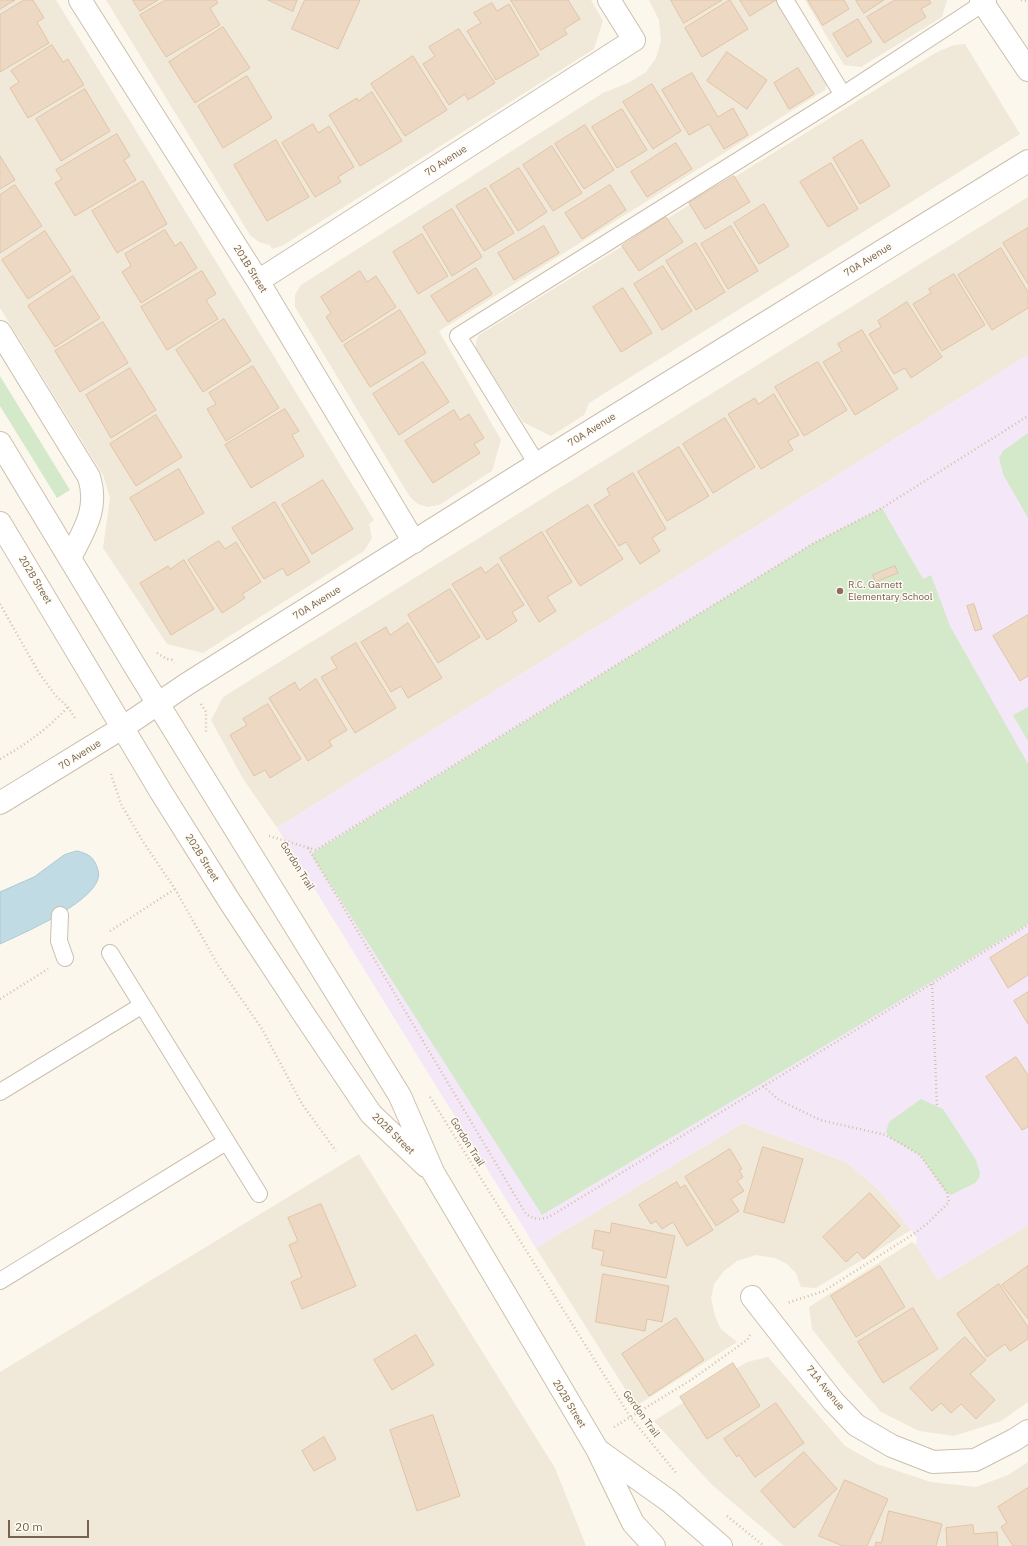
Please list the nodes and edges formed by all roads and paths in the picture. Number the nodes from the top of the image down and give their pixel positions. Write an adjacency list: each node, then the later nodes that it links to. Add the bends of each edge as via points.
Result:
1 (80, 0): 10 (street, 201B Street)
2 (609, 0): 10 (street, 70 Avenue, via 634,40)
3 (785, 0): 8 (lane)
4 (1021, 0): 6 (path)
5 (984, 1): 7 (street); 8 (lane)
6 (1028, 1)
7 (1028, 70)
8 (844, 95): 14 (lane, via 458,336)
9 (1028, 161): 14 (street, 70A Avenue)
10 (258, 281): 16 (street, 201B Street)
11 (0, 332): 17 (street, via 89,477 92,508 87,525)
12 (1028, 416): 32 (path, via 882,508 814,543 316,850)
13 (0, 442): 17 (street, 202B Street)
14 (537, 464): 16 (street, 70A Avenue)
15 (0, 523): 23 (street, 202B Street)
16 (414, 542): 19 (street, 70A Avenue)
17 (70, 558): 19 (street, 202B Street)
18 (0, 604): 20 (path, via 39,672 56,696)
19 (158, 704): 23 (street, 70 Avenue); 29 (street, 202B Street)
20 (68, 707): 22 (path); 25 (path, via 46,730)
21 (206, 712): 24 (path)
22 (75, 718)
23 (122, 728): 27 (street, 70 Avenue); 48 (street, 202B Street, via 230,902 371,1114)
24 (206, 733)
25 (0, 759)
26 (111, 774): 33 (path, via 121,804)
27 (0, 803)
28 (265, 829): 30 (path, Gordon Trail)
29 (235, 830): 30 (path); 48 (street, 202B Street, via 400,1096)
30 (269, 836): 31 (path, Gordon Trail); 32 (path)
31 (273, 842)
32 (308, 848): 42 (path, via 526,1214 532,1218 543,1220 554,1214)
33 (175, 889): 36 (path); 47 (path, via 218,965 262,1029 302,1104)
34 (60, 915): 38 (lane, via 59,941)
35 (1028, 925): 39 (path)
36 (104, 934)
37 (110, 953): 41 (lane)
38 (65, 958): 40 (path)
39 (932, 984): 42 (path); 45 (path)
40 (0, 998)
41 (142, 1006): 43 (lane); 46 (lane)
42 (763, 1086): 51 (path, via 779,1100 820,1120 886,1135 920,1155 943,1187 949,1202 915,1233 824,1291)
43 (0, 1092)
44 (427, 1093): 52 (path, Gordon Trail)
45 (937, 1106)
46 (226, 1142): 49 (lane); 50 (lane)
47 (336, 1151)
48 (433, 1172): 54 (street, 202B Street)
49 (259, 1194)
50 (0, 1281)
51 (757, 1304): 52 (path, via 747,1340); 53 (street, 71A Avenue, via 833,1401 856,1425 892,1446 933,1462 975,1460)
52 (631, 1418): 54 (path); 55 (path, Gordon Trail)
53 (1028, 1431)
54 (594, 1445): 57 (street, 202B Street, via 633,1524); 58 (street, 202B Street, via 669,1501)
55 (682, 1478)
56 (723, 1512): 59 (path)
57 (654, 1546)
58 (721, 1546)
59 (764, 1546)

